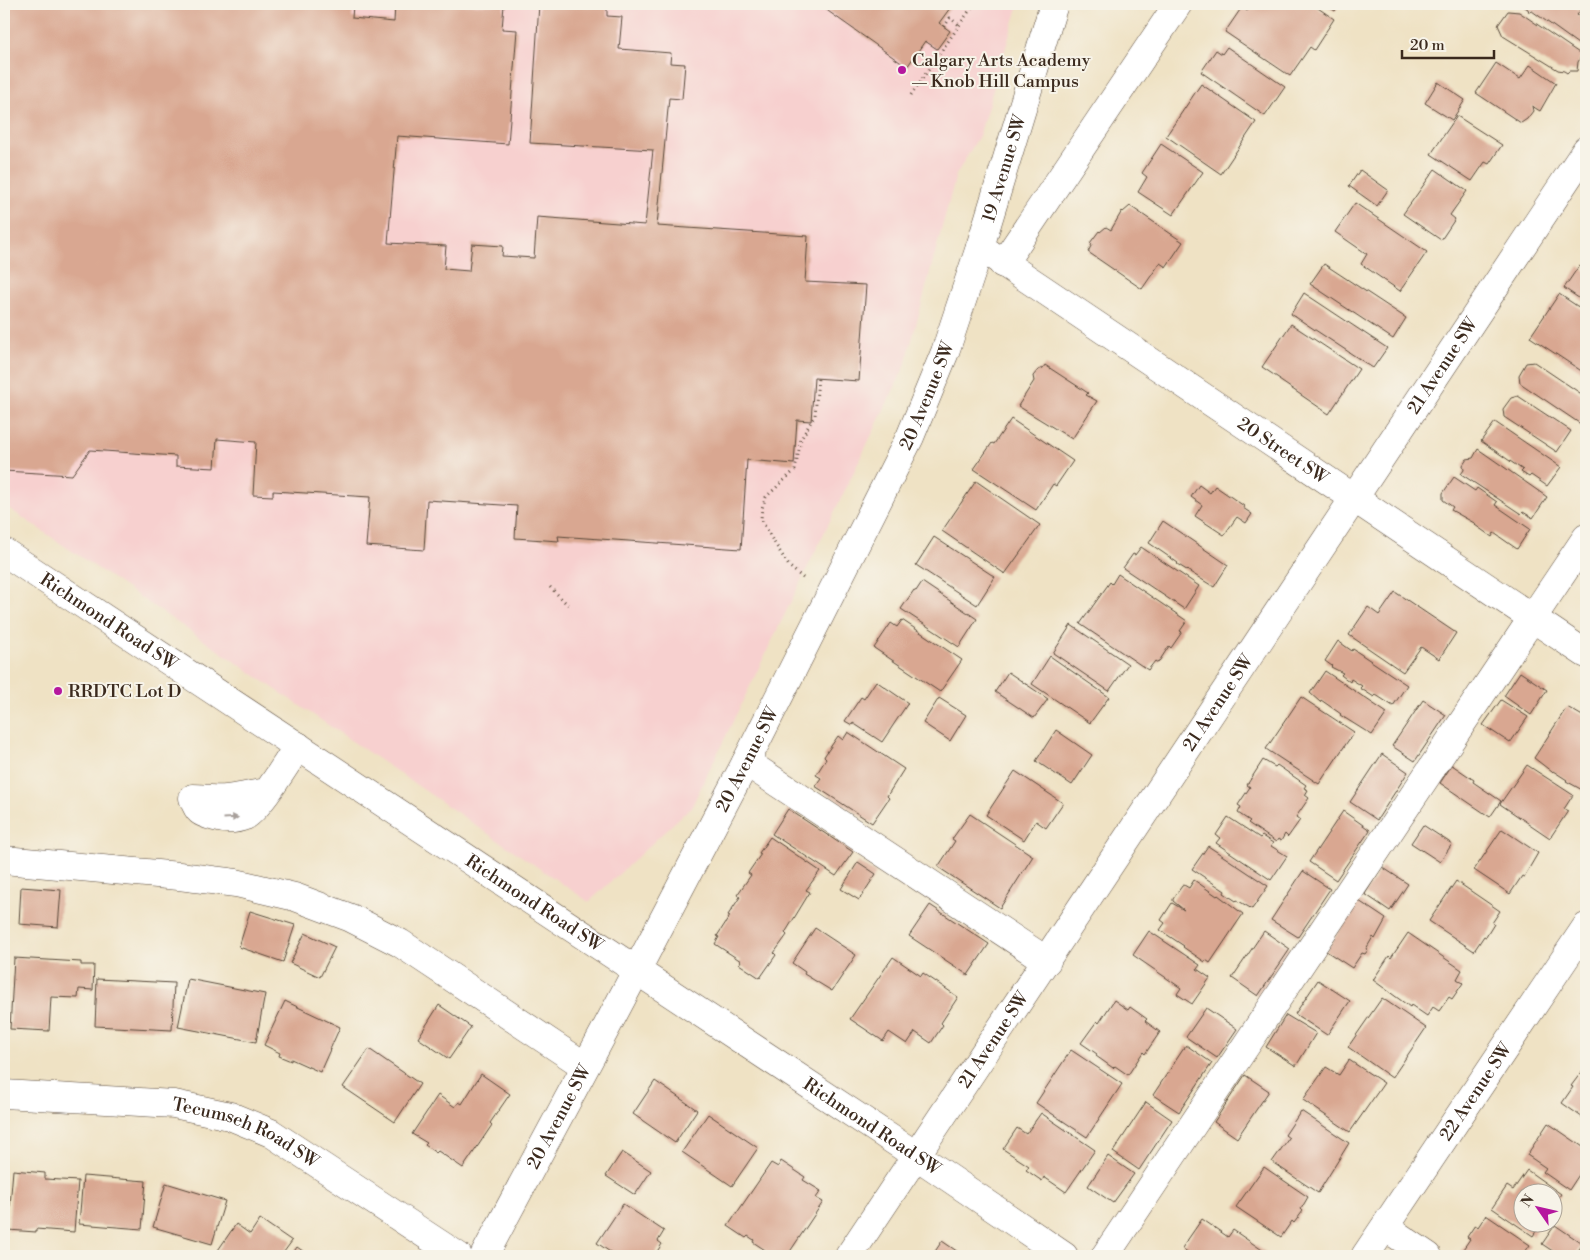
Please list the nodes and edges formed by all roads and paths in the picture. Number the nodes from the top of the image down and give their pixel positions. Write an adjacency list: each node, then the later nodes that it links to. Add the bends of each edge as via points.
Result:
1 (974, 4): 4 (path)
2 (1054, 4): 8 (street, 19 Avenue SW)
3 (1178, 4): 9 (street)
4 (960, 25): 5 (path, via 950,18); 6 (path)
5 (944, 27)
6 (911, 95)
7 (1586, 150): 11 (street, 21 Avenue SW)
8 (980, 247): 9 (street, 20 Street SW); 20 (street, 20 Avenue SW, via 944,352 910,437)
9 (1003, 264): 11 (street, 20 Street SW)
10 (818, 378): 14 (path, via 815,415 801,438 795,470 766,497 762,508 762,519 772,539 789,566)
11 (1354, 498): 17 (street, 20 Street SW); 24 (street, 21 Avenue SW)
12 (1586, 538): 17 (street)
13 (4, 552): 19 (street, Richmond Road SW)
14 (803, 578)
15 (550, 586): 16 (path)
16 (568, 605)
17 (1533, 618): 18 (street, 20 Street SW); 34 (street)
18 (1586, 654)
19 (298, 746): 21 (street); 25 (street, Richmond Road SW)
20 (746, 762): 24 (street); 25 (street, 20 Avenue SW)
21 (266, 792)
22 (4, 860): 26 (street, via 179,876 295,897 351,918 400,943)
23 (1586, 927): 29 (street, 22 Avenue SW)
24 (1047, 961): 28 (street, 21 Avenue SW)
25 (636, 970): 26 (street, 20 Avenue SW); 28 (street, Richmond Road SW)
26 (585, 1066): 31 (street, 20 Avenue SW)
27 (4, 1094): 30 (street, Tecumseh Road SW, via 174,1104 230,1116 271,1133)
28 (917, 1156): 32 (street, 21 Avenue SW); 33 (street, Richmond Road SW)
29 (1384, 1227): 35 (street, 22 Avenue SW); 36 (street)
30 (458, 1256)
31 (484, 1256)
32 (849, 1256)
33 (1064, 1256)
34 (1105, 1256)
35 (1365, 1256)
36 (1428, 1256)

